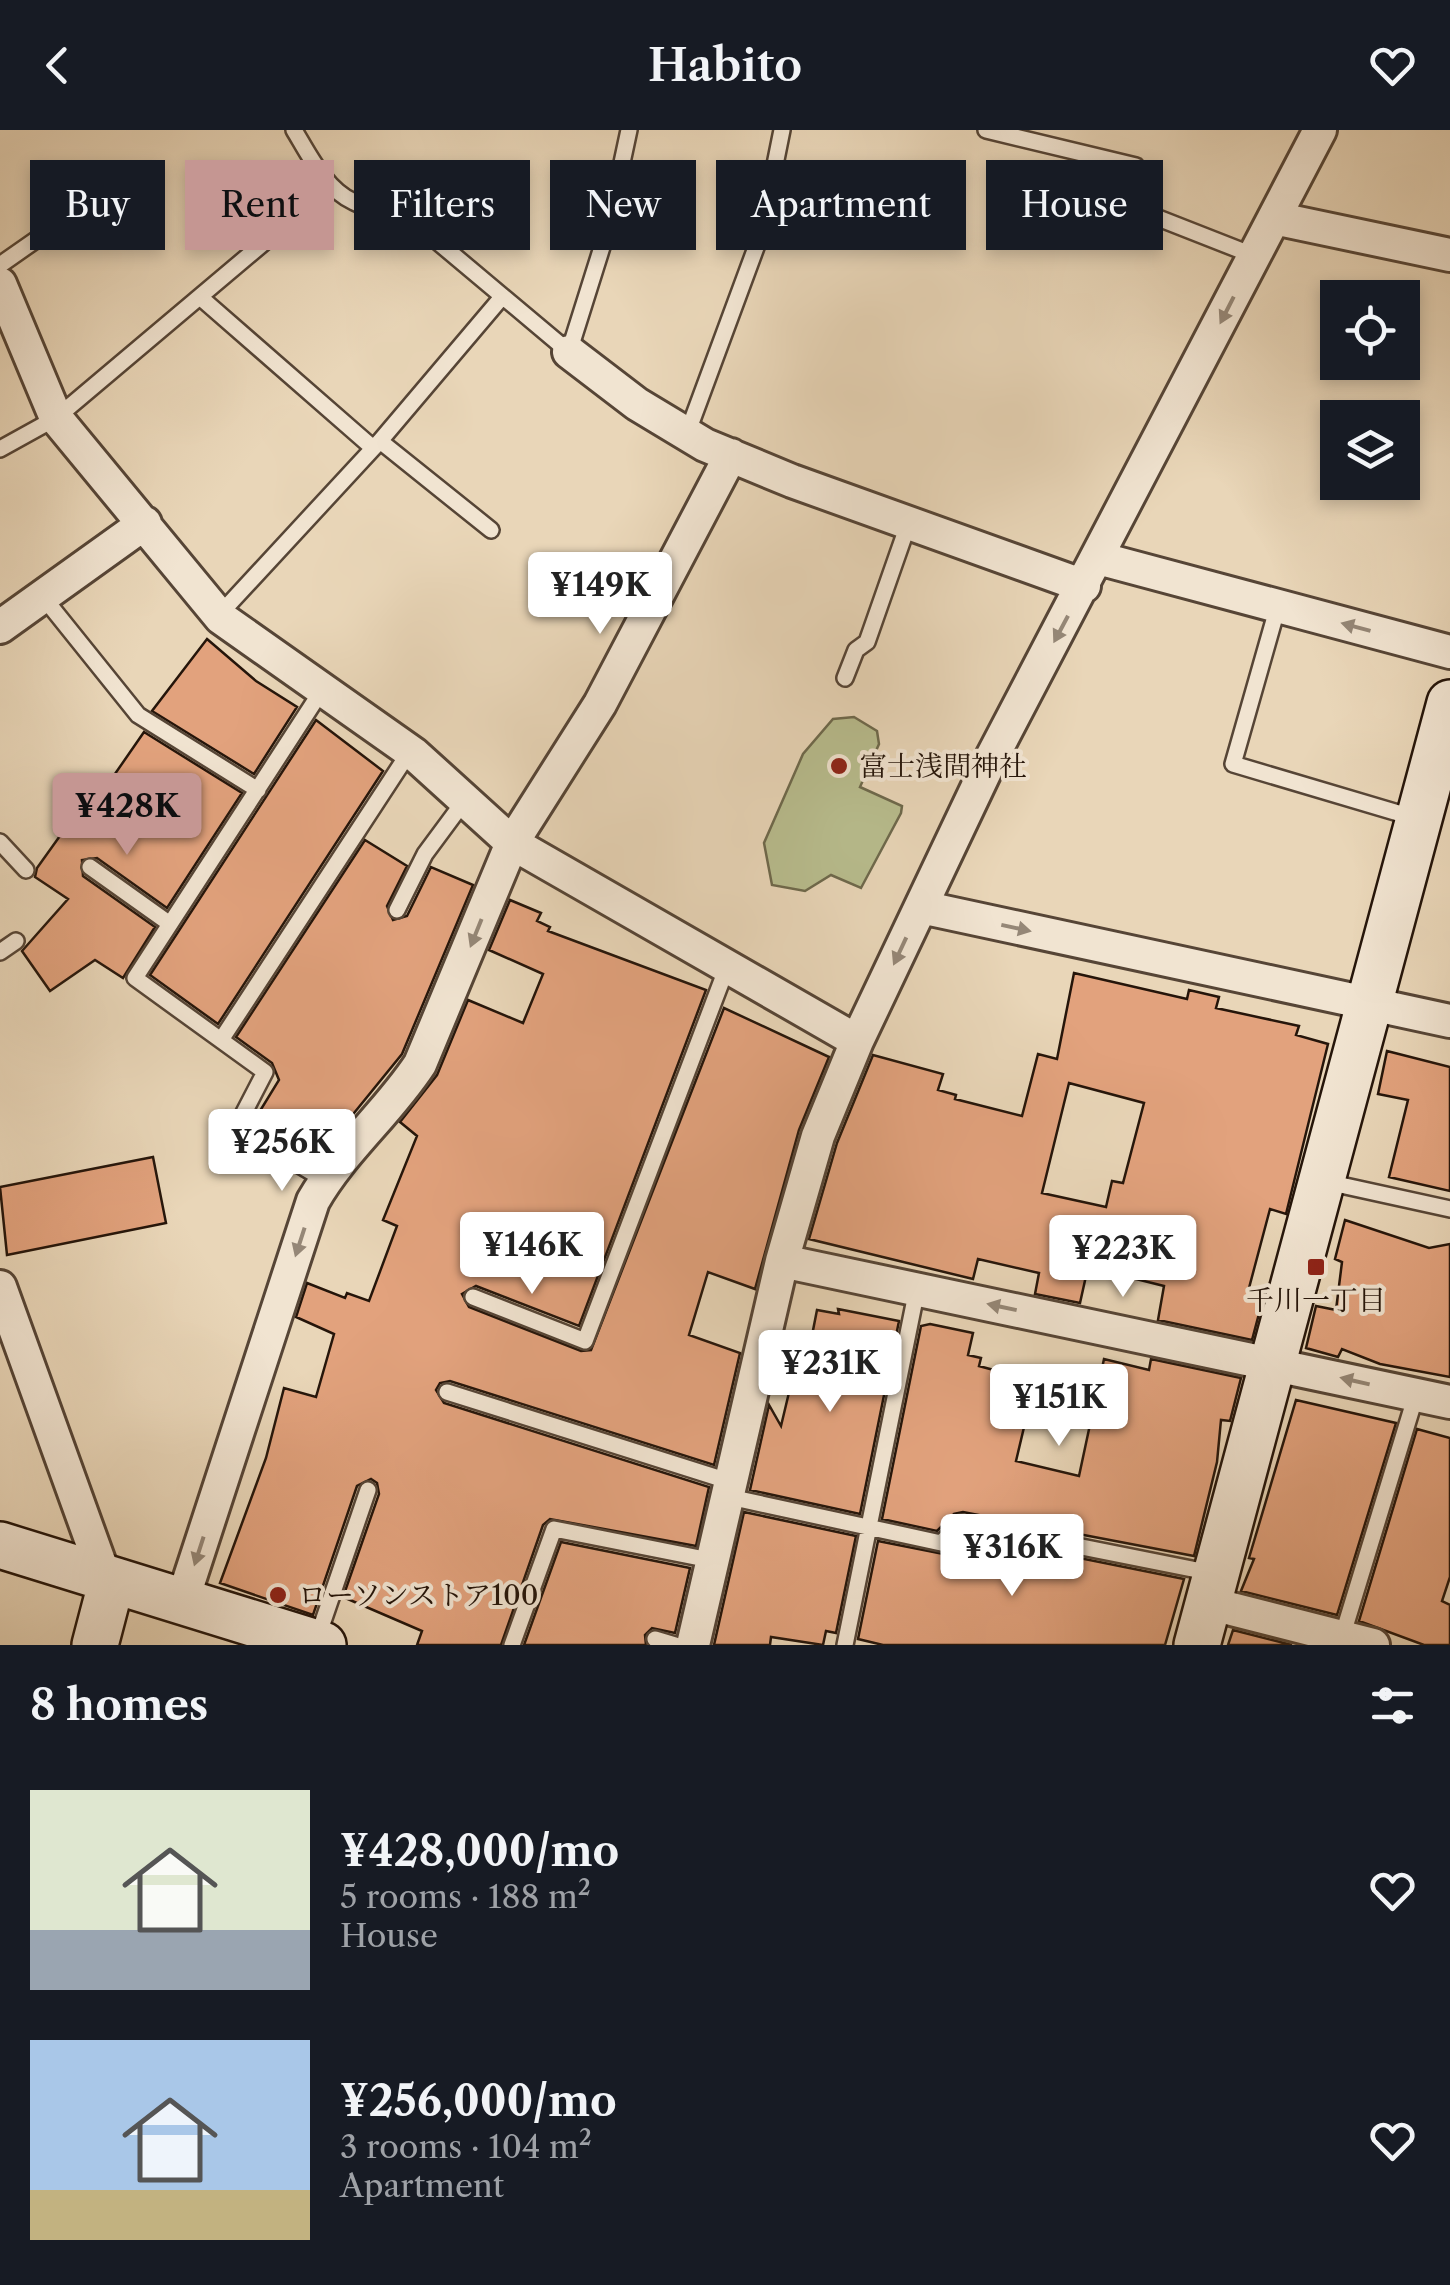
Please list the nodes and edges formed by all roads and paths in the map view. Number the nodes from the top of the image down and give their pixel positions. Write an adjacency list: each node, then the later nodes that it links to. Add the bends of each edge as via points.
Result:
1 (294, 130): 6 (lane)
2 (629, 130): 17 (lane, via 608,228)
3 (782, 130): 19 (lane, via 762,234)
4 (986, 130): 12 (lane, via 1136,166 1125,205)
5 (1320, 130): 8 (street)
6 (314, 160)
7 (334, 188): 16 (lane, via 352,202 400,216 426,232)
8 (1274, 218): 11 (street); 12 (street)
9 (30, 244): 13 (lane)
10 (256, 250): 15 (lane)
11 (1450, 255)
12 (1255, 256): 26 (street, one-way to 26)
13 (0, 265)
14 (0, 284): 18 (street)
15 (200, 297): 18 (lane); 20 (lane)
16 (502, 297): 17 (lane); 20 (lane)
17 (569, 352): 19 (street)
18 (56, 418): 21 (lane); 24 (street)
19 (687, 434): 22 (street)
20 (376, 445): 25 (lane); 29 (lane)
21 (0, 450)
22 (731, 455): 23 (street); 40 (street, via 600,704)
23 (909, 521): 26 (street); 32 (lane, via 868,642 856,650)
24 (145, 523): 27 (street); 29 (street)
25 (491, 530)
26 (1091, 572): 28 (street); 43 (street, one-way to 43)
27 (44, 598): 30 (street); 36 (lane, via 138,715)
28 (1278, 606): 31 (street, one-way to 28); 38 (lane, via 1233,764)
29 (218, 615): 33 (street)
30 (0, 627)
31 (1450, 652)
32 (845, 678)
33 (322, 690): 35 (street); 36 (lane)
34 (1450, 703): 38 (street)
35 (410, 751): 37 (street); 51 (lane)
36 (258, 790): 45 (lane)
37 (465, 800): 40 (street); 44 (lane, via 425,854)
38 (1426, 809): 49 (street)
39 (0, 842): 42 (lane)
40 (512, 843): 48 (street); 53 (street, one-way to 53, via 420,1064)
41 (90, 867): 45 (lane)
42 (26, 870)
43 (920, 907): 49 (street, one-way to 49); 52 (street, one-way to 52)
44 (397, 910)
45 (170, 924): 51 (lane, via 136,978)
46 (16, 940): 47 (lane)
47 (0, 952)
48 (727, 967): 52 (street); 59 (lane, via 585,1341)
49 (1370, 1004): 50 (street); 54 (street)
50 (1450, 1021)
51 (220, 1040): 53 (lane, via 266,1072 236,1128)
52 (857, 1042): 56 (street, via 818,1136)
53 (325, 1180): 70 (street, one-way to 70)
54 (1322, 1181): 55 (lane); 60 (street)
55 (1450, 1209)
56 (782, 1261): 58 (street); 64 (street)
57 (0, 1287): 69 (street)
58 (918, 1289): 60 (street, one-way to 58); 66 (lane)
59 (473, 1297)
60 (1273, 1363): 62 (street, one-way to 60); 71 (street)
61 (447, 1392): 64 (lane)
62 (1416, 1395): 63 (street); 72 (lane)
63 (1450, 1402)
64 (726, 1489): 66 (lane); 68 (street)
65 (368, 1490): 74 (lane)
66 (870, 1528): 71 (lane, via 942,1543 961,1523); 79 (lane)
67 (0, 1545): 69 (street)
68 (710, 1560): 76 (lane, via 554,1529); 78 (street)
69 (109, 1579): 70 (street); 75 (street)
70 (182, 1602): 74 (street)
71 (1207, 1607): 72 (street)
72 (1342, 1637): 80 (street)
73 (655, 1639): 77 (lane)
74 (320, 1644)
75 (95, 1645)
76 (512, 1645)
77 (675, 1645)
78 (692, 1645)
79 (845, 1645)
80 (1374, 1645)

